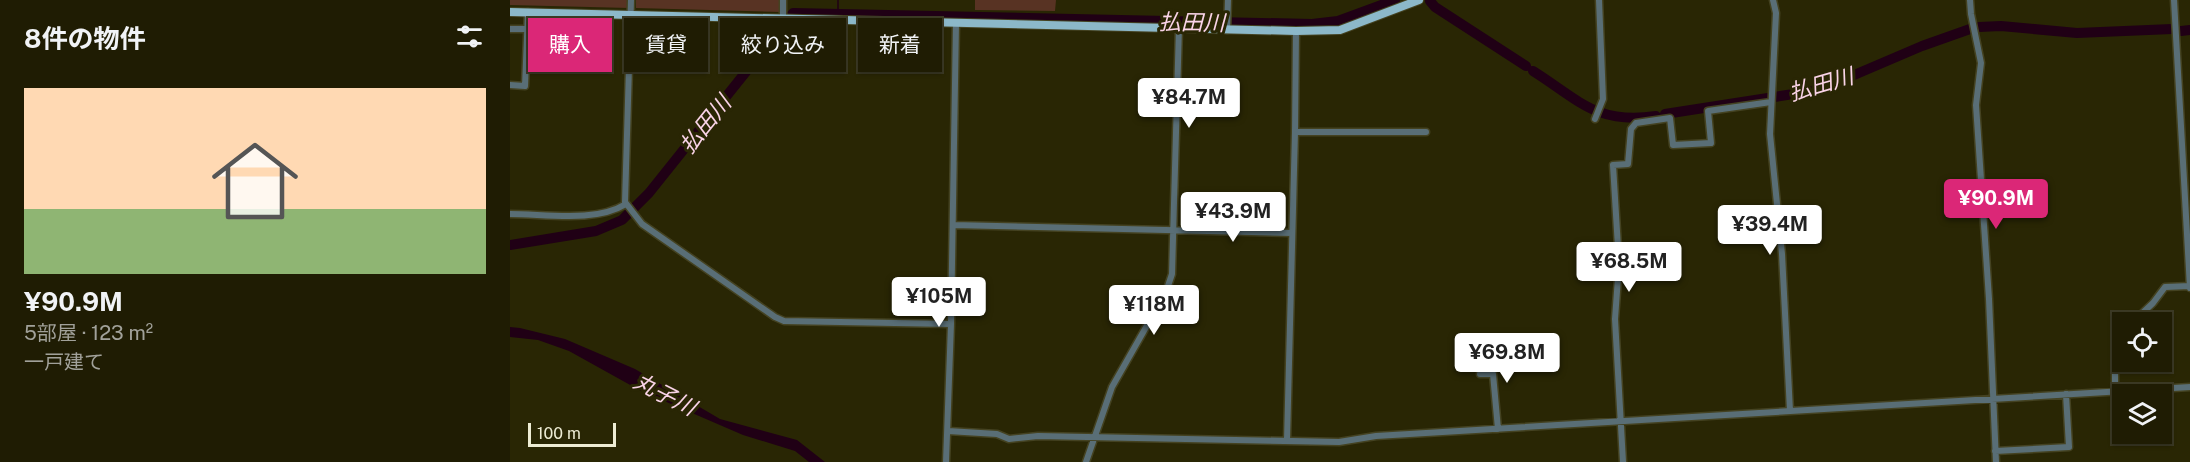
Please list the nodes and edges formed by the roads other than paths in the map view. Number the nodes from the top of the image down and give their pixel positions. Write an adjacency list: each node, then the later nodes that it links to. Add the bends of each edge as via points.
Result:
1 (632, 0): 11 (street)
2 (783, 0): 13 (street)
3 (1227, 0): 19 (street)
4 (1419, 0): 20 (main road, via 1340,30)
5 (1599, 0): 23 (street, via 1604,88)
6 (1773, 0): 22 (street, via 1776,13)
7 (1970, 0): 40 (street, via 1981,63 1976,105 1989,299)
8 (2174, 0): 26 (street)
9 (510, 12): 10 (main road)
10 (528, 12): 11 (main road); 18 (street)
11 (631, 15): 12 (main road); 27 (street)
12 (724, 18)
13 (786, 18)
14 (846, 21): 15 (main road)
15 (956, 23): 16 (main road); 29 (street)
16 (1179, 27): 19 (main road); 30 (street)
17 (510, 29): 18 (street)
18 (527, 29): 21 (street, via 525,86)
19 (1227, 29): 20 (main road)
20 (1296, 31): 24 (street)
21 (510, 85)
22 (1771, 101): 41 (street, via 1770,134 1782,254); 42 (street, via 1708,111 1711,143 1673,145 1670,118 1636,123 1628,164 1613,165)
23 (1595, 119)
24 (1295, 132): 25 (street); 31 (street)
25 (1426, 132)
26 (2187, 183): 32 (street)
27 (626, 204): 28 (street, via 598,214); 34 (street, via 642,224 784,321)
28 (510, 214)
29 (953, 225): 30 (street); 34 (street)
30 (1174, 229): 31 (street); 45 (street, via 1170,284 1112,387)
31 (1292, 232): 46 (street)
32 (2190, 287): 33 (street, via 2165,287)
33 (2144, 312)
34 (951, 324): 44 (street)
35 (1480, 374): 43 (street, via 1493,374)
36 (2190, 387): 37 (street)
37 (2172, 388)
38 (2112, 391): 39 (street)
39 (2067, 394): 40 (street); 47 (street, via 2069,447)
40 (1991, 398): 41 (street); 47 (street)
41 (1790, 411): 42 (street)
42 (1621, 422): 43 (street); 50 (street)
43 (1498, 429): 46 (street, via 1340,442)
44 (948, 431): 45 (street, via 997,434 1009,439); 48 (street)
45 (1096, 436): 46 (street); 49 (street)
46 (1287, 440)
47 (1995, 451): 51 (street)
48 (946, 462)
49 (1086, 462)
50 (1623, 462)
51 (1996, 462)

